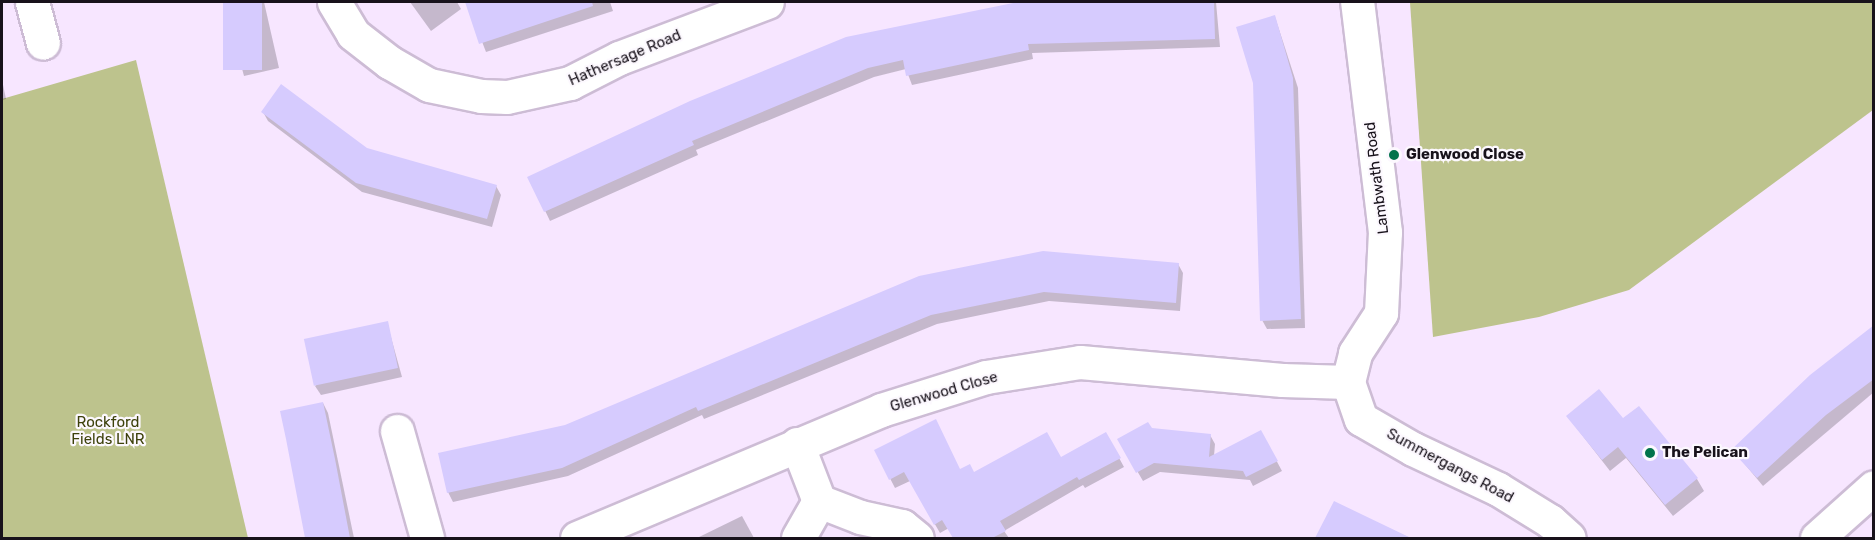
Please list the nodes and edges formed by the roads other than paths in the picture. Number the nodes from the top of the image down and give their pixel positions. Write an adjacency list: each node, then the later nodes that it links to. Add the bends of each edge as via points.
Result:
1 (32, 2): 6 (street)
2 (334, 2): 5 (street, Hathersage Road, via 353,34 389,62 429,85 481,96 513,96 570,83)
3 (767, 2): 5 (street, Hathersage Road)
4 (1358, 2): 7 (street, Lambwath Road, via 1385,232 1381,313 1355,353)
5 (713, 11)
6 (43, 43)
7 (1348, 382): 9 (street, Glenwood Close, via 1080,362 986,377 881,410); 17 (street, Summergangs Road, via 1361,419 1413,449 1498,489 1550,521)
8 (397, 431): 13 (street)
9 (797, 444): 11 (street); 14 (street, Glenwood Close)
10 (1874, 487): 12 (street)
11 (819, 501): 15 (street); 16 (street, via 860,517 902,526)
12 (1821, 536)
13 (427, 538)
14 (577, 538)
15 (798, 538)
16 (917, 538)
17 (1569, 538)

